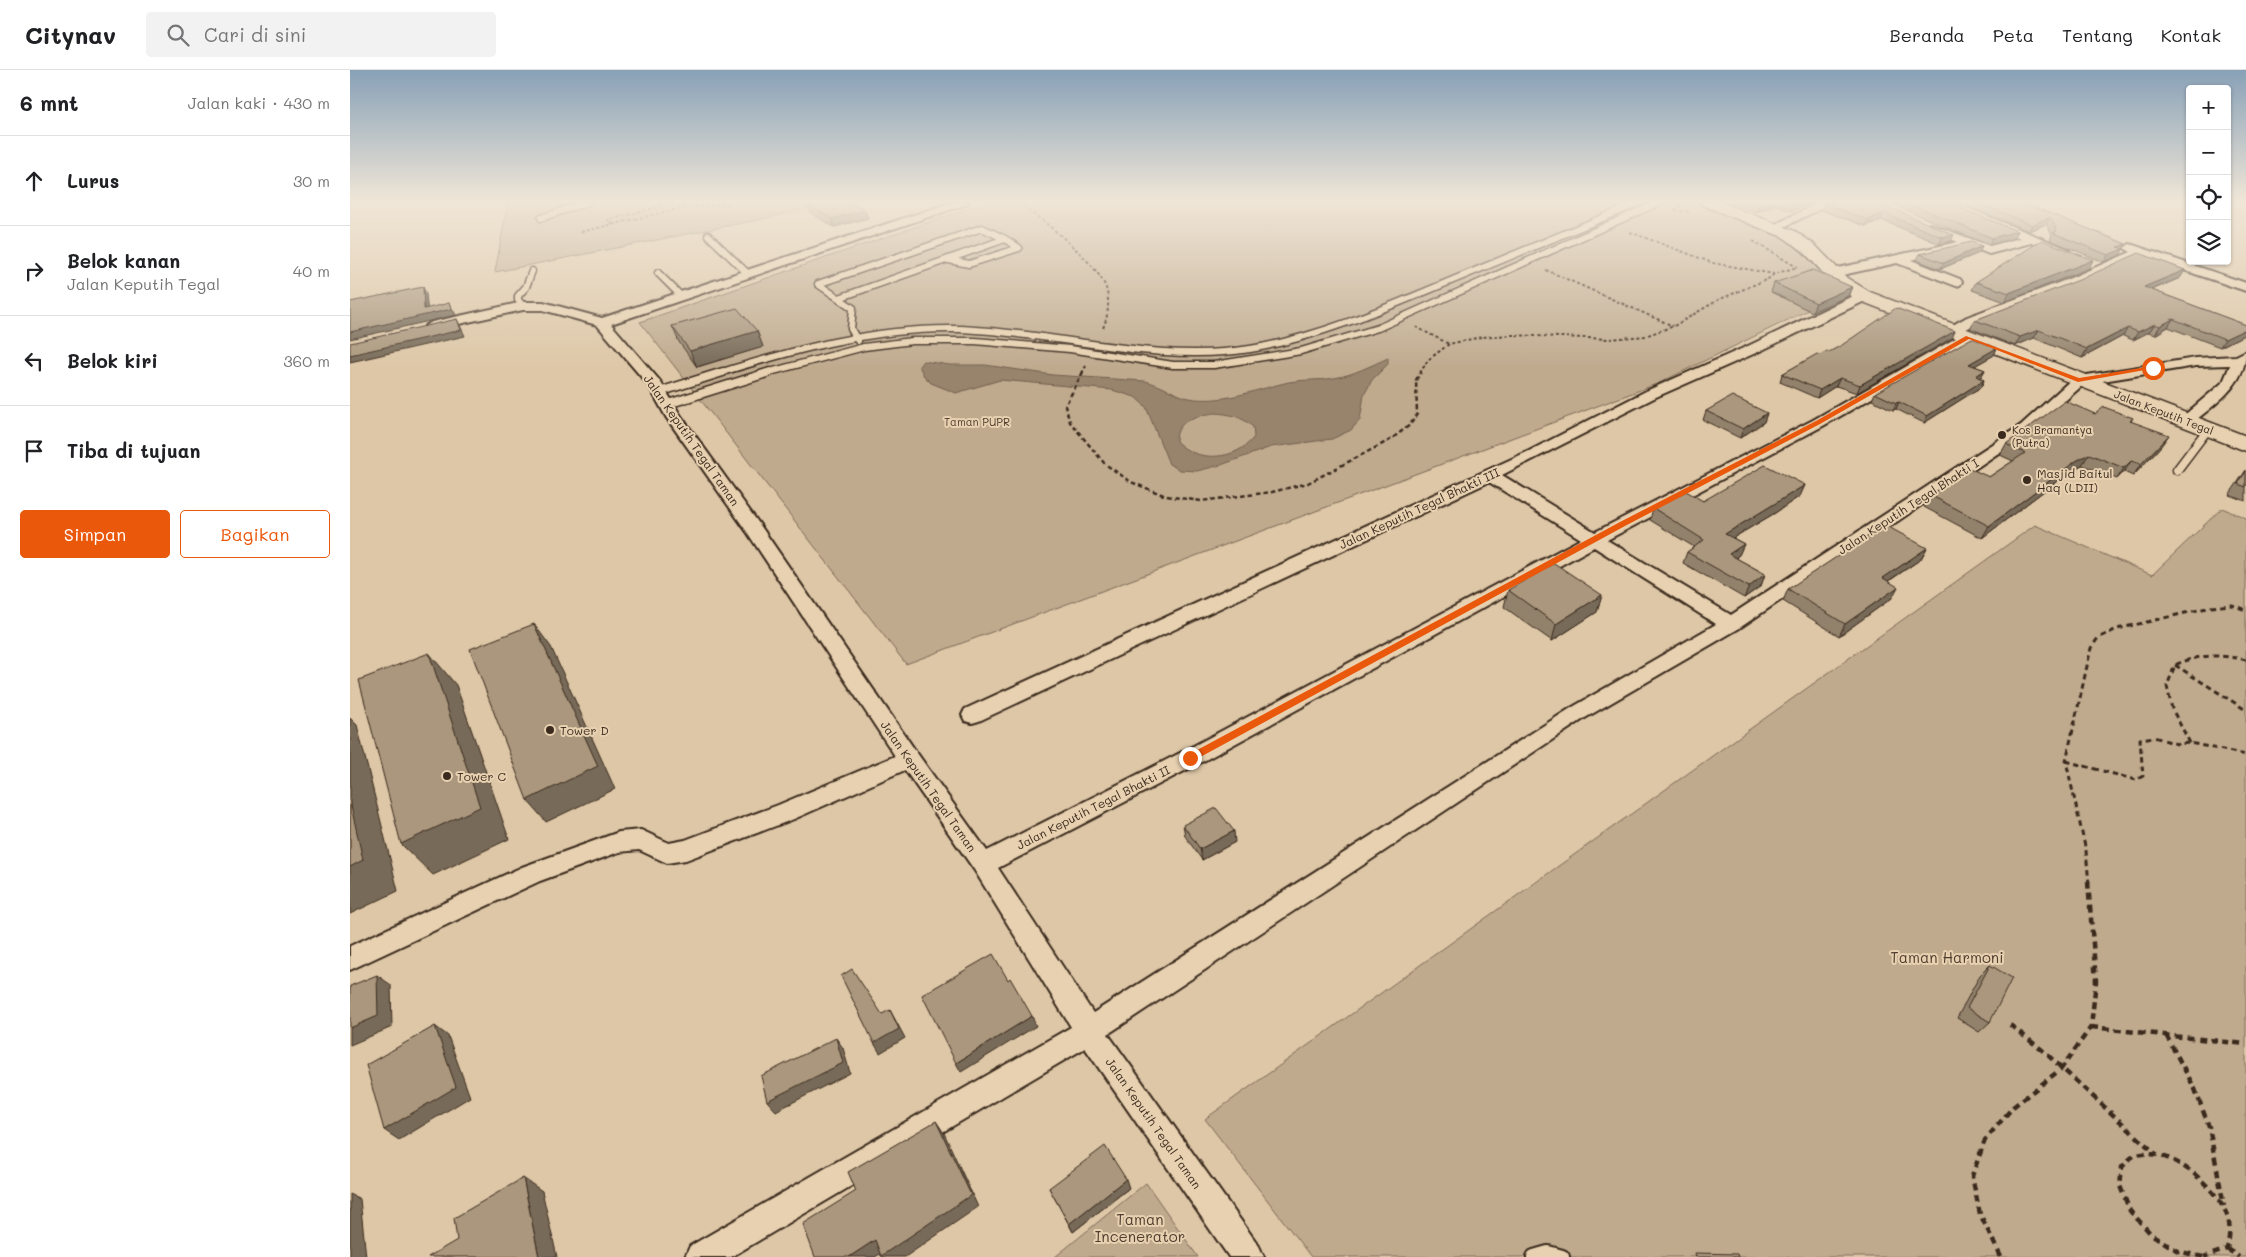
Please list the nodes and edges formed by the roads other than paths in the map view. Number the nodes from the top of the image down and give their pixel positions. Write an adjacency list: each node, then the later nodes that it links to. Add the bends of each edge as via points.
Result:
1 (731, 257): 18 (lane)
2 (795, 257): 18 (street)
3 (896, 257): 24 (lane, via 818,284)
4 (955, 257): 14 (lane)
5 (991, 257): 14 (lane, via 969,264)
6 (1508, 257): 26 (lane)
7 (1533, 257): 27 (lane)
8 (1818, 257): 19 (main road, Jalan Keputih Tegal)
9 (1899, 257): 13 (street)
10 (2077, 257): 15 (street)
11 (2129, 257): 15 (street)
12 (2157, 257): 21 (street)
13 (1896, 258): 19 (street); 20 (street)
14 (948, 260): 24 (lane)
15 (2104, 268): 30 (street)
16 (532, 271): 25 (lane, via 526,287 518,296)
17 (658, 273): 22 (lane)
18 (747, 273): 22 (street)
19 (1833, 273): 23 (main road, Jalan Keputih Tegal)
20 (1956, 282)
21 (2246, 287)
22 (680, 295): 28 (street)
23 (1864, 296): 30 (main road, Jalan Keputih Tegal); 43 (street, Jalan Keputih Tegal Bhakti III, via 1651,394 1580,433)
24 (839, 298): 31 (lane, via 853,308 851,329)
25 (523, 306): 28 (street, via 543,306); 29 (street)
26 (1390, 306): 27 (lane); 33 (lane, via 1297,338 1250,349 1159,351)
27 (1407, 314): 35 (lane, via 1378,328 1302,351 1214,365 1150,363)
28 (602, 322): 38 (street, Jalan Keputih Tegal Taman)
29 (423, 328)
30 (1951, 330): 32 (main road, Jalan Keputih Tegal)
31 (854, 337): 33 (lane, via 961,329); 34 (lane); 38 (lane, via 743,366)
32 (1968, 337): 37 (main road, Jalan Keputih Tegal); 44 (street, Jalan Keputih Tegal Bhakti II, via 1818,423)
33 (1078, 340): 35 (lane)
34 (864, 347): 35 (lane, via 912,341 975,341); 38 (lane)
35 (1070, 349)
36 (2243, 357): 37 (street); 39 (street, via 2228,384)
37 (2078, 380): 39 (main road, Jalan Keputih Tegal); 45 (street, Jalan Keputih Tegal Bhakti I, via 2026,428)
38 (663, 398): 47 (street, Jalan Keputih Tegal Taman)
39 (2186, 421): 40 (main road, Jalan Keputih Tegal)
40 (2208, 429): 41 (main road, Jalan Keputih Tegal); 42 (lane)
41 (2246, 444)
42 (2177, 470)
43 (1490, 475): 44 (street); 46 (street, Jalan Keputih Tegal Bhakti III)
44 (1596, 539): 45 (street); 48 (street, Jalan Keputih Tegal Bhakti II, via 1190,758)
45 (1732, 624): 50 (street, Jalan Keputih Tegal Bhakti I, via 1578,713)
46 (972, 715)
47 (909, 759): 48 (street, Jalan Keputih Tegal Taman); 49 (street, via 786,812 686,850 667,853 641,840 619,842 576,857 531,874)
48 (983, 864): 50 (street, Jalan Keputih Tegal Taman)
49 (350, 958)
50 (1089, 1031): 51 (street, Jalan Keputih Tegal Bhakti I); 52 (street, Jalan Keputih Tegal Taman)
51 (701, 1257)
52 (1248, 1257)
53 (1534, 1257): 54 (lane, via 1554,1252)
54 (1562, 1257)

